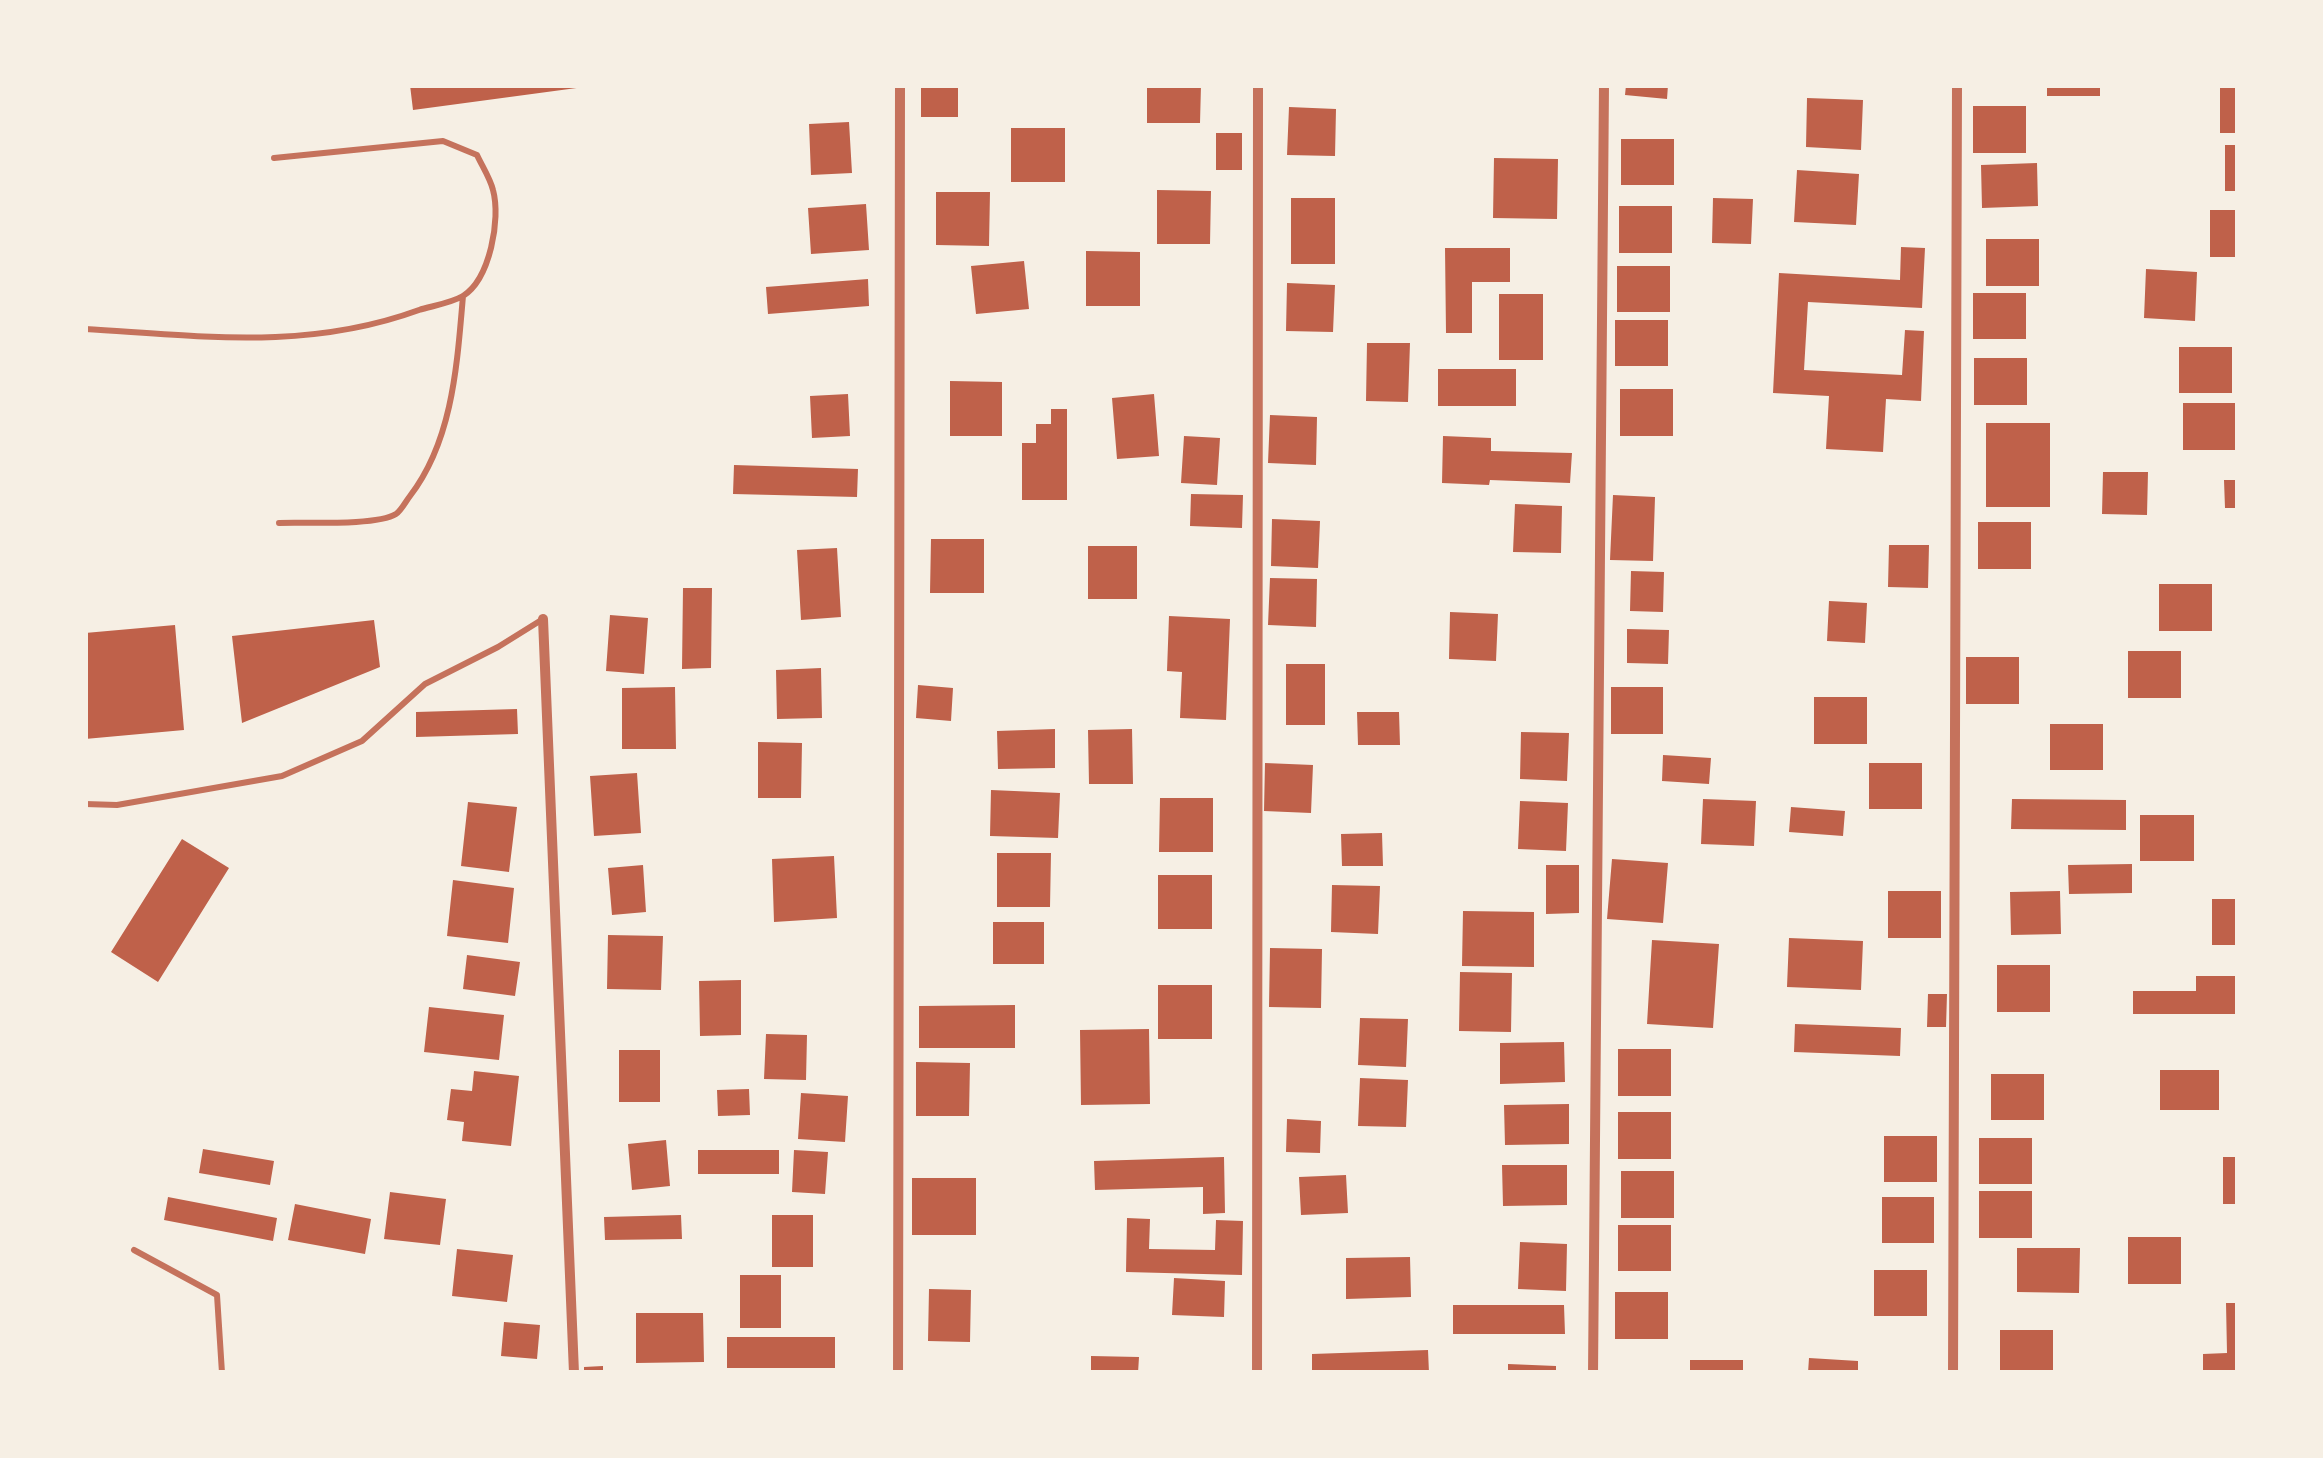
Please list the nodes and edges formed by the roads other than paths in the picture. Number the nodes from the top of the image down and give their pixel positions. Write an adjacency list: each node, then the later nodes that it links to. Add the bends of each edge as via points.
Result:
1 (900, 85): 14 (street)
2 (1258, 85): 15 (street)
3 (1604, 85): 16 (street)
4 (1956, 85): 17 (street)
5 (274, 158): 6 (lane, via 443,141 477,156 494,192 494,242)
6 (463, 296): 7 (lane, via 378,325 270,340); 8 (lane, via 446,418 427,474 396,514)
7 (85, 329)
8 (280, 522)
9 (543, 619): 10 (lane, via 425,684 362,741 282,776 117,806); 13 (street)
10 (85, 804)
11 (134, 1250): 12 (lane, via 218,1294)
12 (222, 1373)
13 (574, 1373)
14 (898, 1373)
15 (1257, 1373)
16 (1592, 1373)
17 (1953, 1373)

